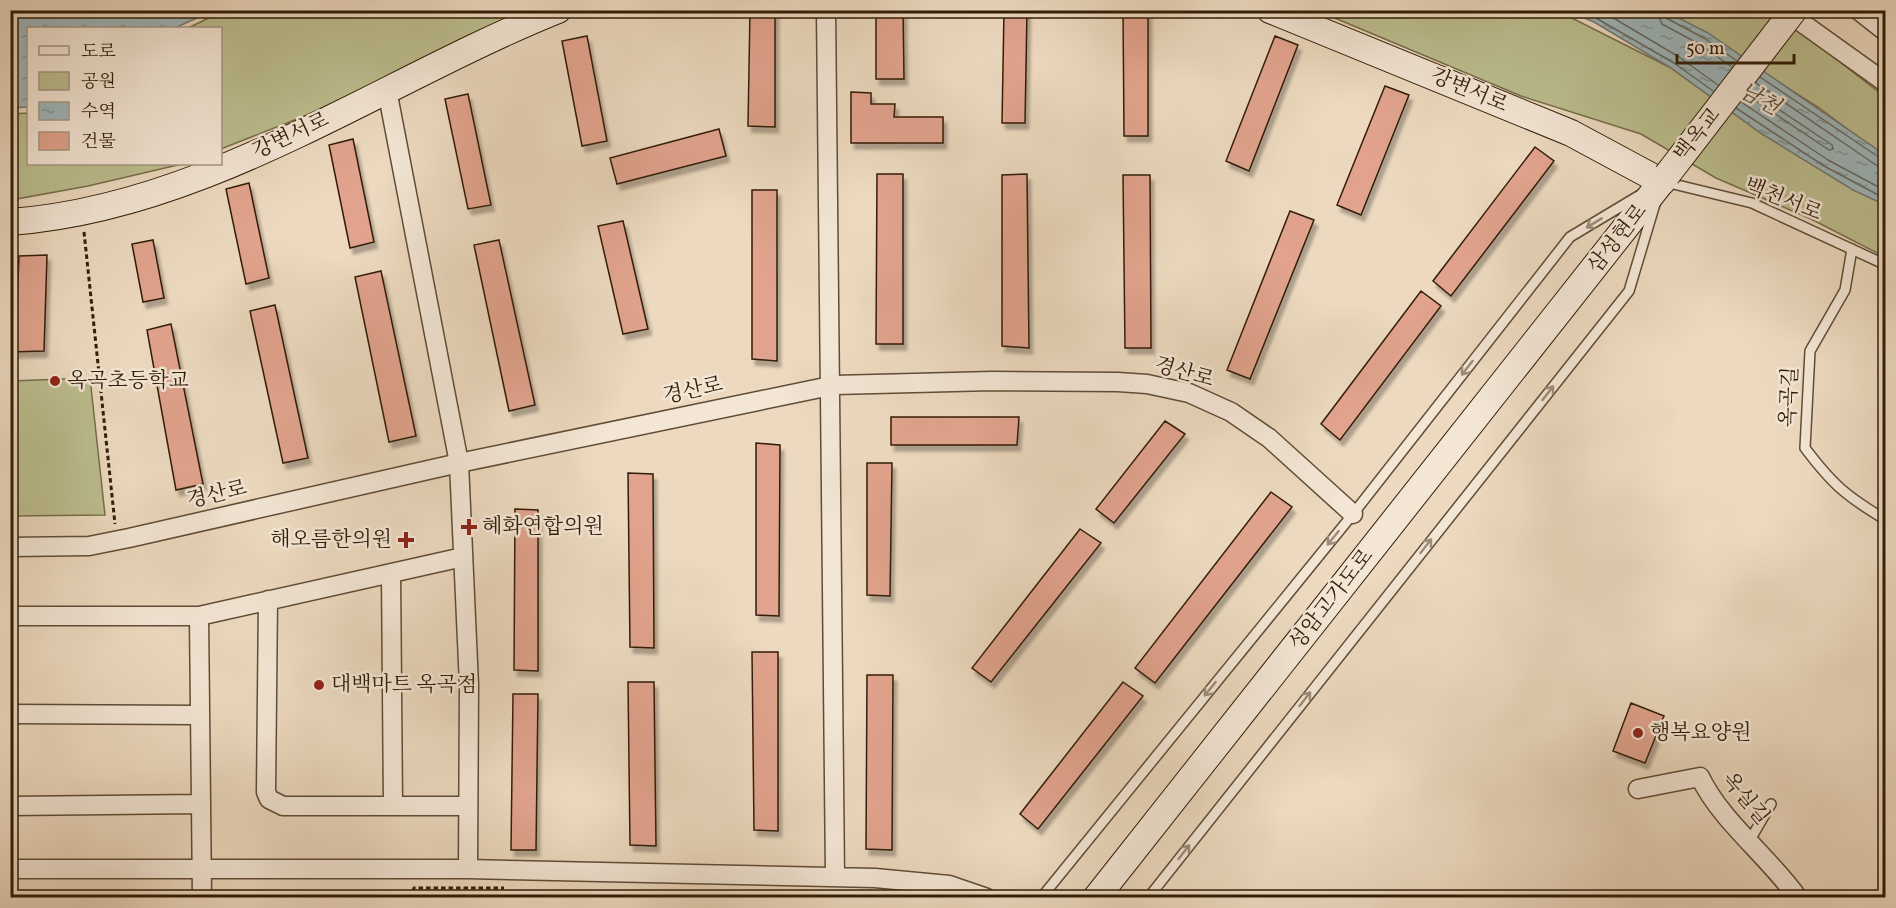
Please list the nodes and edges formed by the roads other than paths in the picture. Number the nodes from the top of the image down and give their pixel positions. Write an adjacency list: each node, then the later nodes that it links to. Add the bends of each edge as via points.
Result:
1 (558, 10): 9 (main road, 강변서로)
2 (826, 10): 15 (street)
3 (1270, 10): 10 (main road, 강변서로, via 1571,134)
4 (1784, 10): 8 (street)
5 (1794, 10): 10 (main road, 백옥교, bridge)
6 (1858, 10): 7 (street)
7 (1886, 32)
8 (1886, 83)
9 (387, 90): 11 (main road, 강변서로, via 268,148 150,194 81,211); 16 (street)
10 (1665, 178): 12 (lane, 백천서로, via 1752,202); 14 (main road, 삼성현로); 17 (lane, one-way to 17, via 1570,237); 42 (lane, one-way to 10, via 1629,291)
11 (10, 222)
12 (1852, 249): 13 (lane, 백천서로); 18 (lane, 옥곡길, via 1845,290 1810,351 1805,448 1848,497)
13 (1886, 265)
14 (1568, 303): 41 (main road, 성암고가도로)
15 (830, 386): 16 (street, 경산로); 17 (street, 경산로, via 1084,381 1169,388 1231,412 1269,438); 37 (street)
16 (459, 463): 19 (street, 경산로, via 117,541 89,546); 20 (street)
17 (1353, 514): 40 (lane, one-way to 40)
18 (1886, 520)
19 (10, 547)
20 (463, 557): 21 (street); 32 (street, via 469,685)
21 (390, 573): 22 (street); 31 (street)
22 (268, 600): 24 (street); 31 (street, via 269,799 283,806)
23 (10, 616): 24 (street)
24 (199, 616): 26 (street)
25 (10, 714): 26 (street)
26 (199, 715): 28 (street)
27 (1638, 789): 33 (street, 옥실길, via 1700,777 1710,798)
28 (200, 804): 30 (street); 34 (street)
29 (1771, 804): 33 (lane)
30 (10, 806)
31 (393, 806): 32 (street)
32 (467, 806): 36 (street)
33 (1750, 840): 43 (street, 옥실길)
34 (203, 867): 35 (street); 36 (street); 38 (street)
35 (10, 869)
36 (468, 869): 37 (street)
37 (835, 877): 39 (street, via 925,880)
38 (202, 897)
39 (987, 897)
40 (1041, 897)
41 (1096, 897)
42 (1148, 897)
43 (1798, 897)

